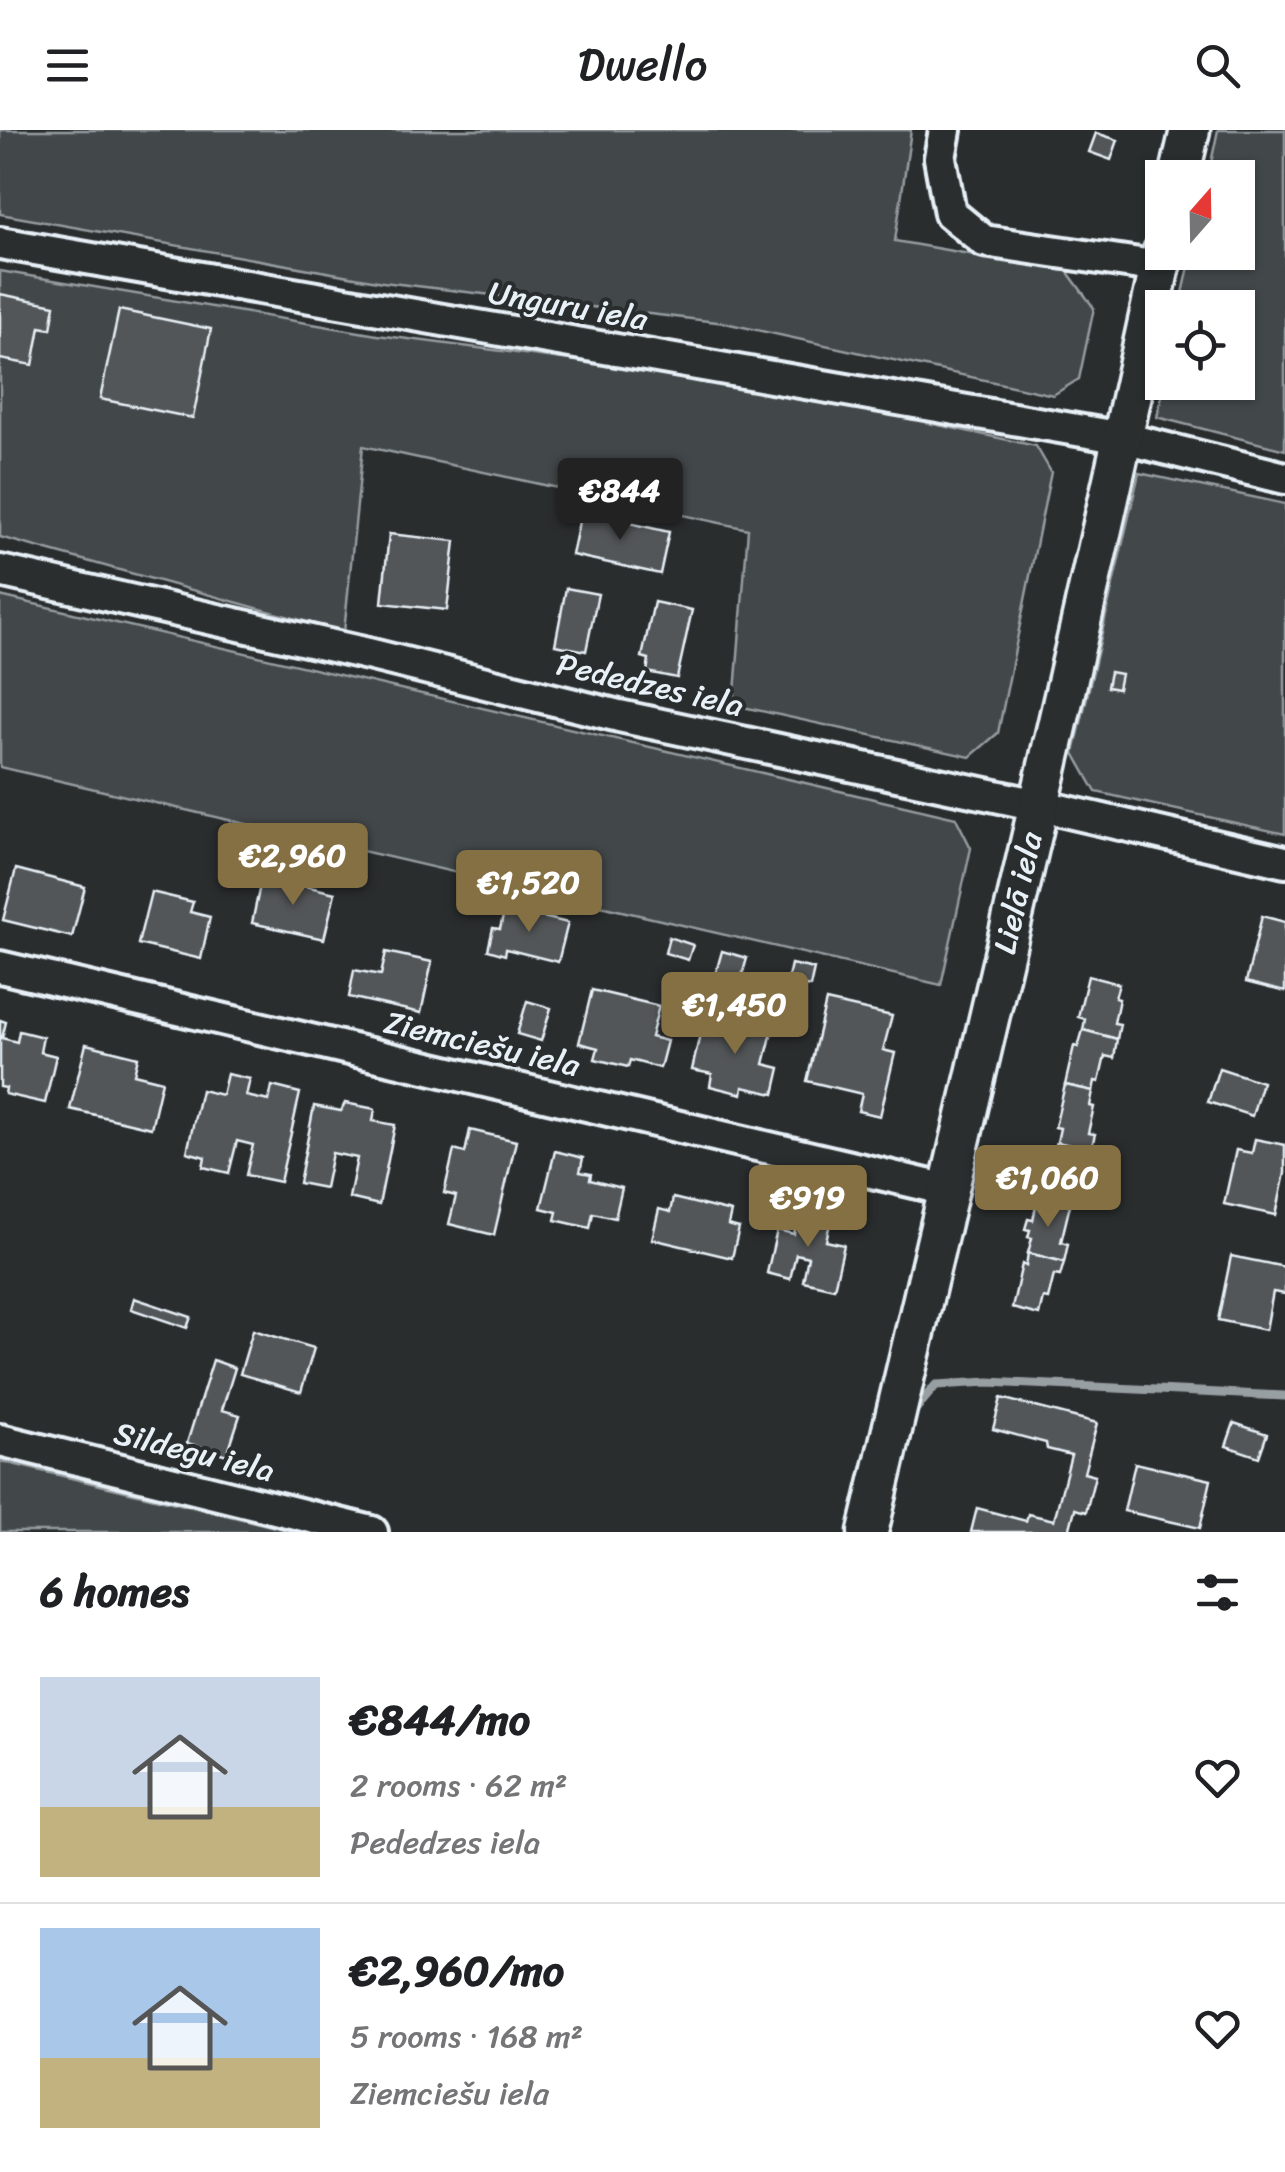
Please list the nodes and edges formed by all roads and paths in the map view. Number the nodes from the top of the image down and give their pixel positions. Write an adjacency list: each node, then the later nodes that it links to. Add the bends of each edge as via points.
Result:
1 (945, 130): 5 (street, via 940,158 950,213 984,241)
2 (1190, 130): 3 (street)
3 (1183, 160)
4 (0, 243): 7 (street, Unguru iela)
5 (1145, 258)
6 (1160, 270): 7 (street, Lielā iela)
7 (1123, 438): 8 (street, Unguru iela); 10 (street, Lielā iela)
8 (1285, 478)
9 (0, 571): 10 (street, Pededzes iela)
10 (1038, 806): 11 (street, Pededzes iela); 13 (street, Lielā iela)
11 (1285, 862)
12 (0, 968): 13 (street, Ziemciešu iela)
13 (948, 1190): 16 (street, Lielā iela)
14 (0, 1440): 15 (street, Sildegu iela)
15 (372, 1532)
16 (868, 1532)

